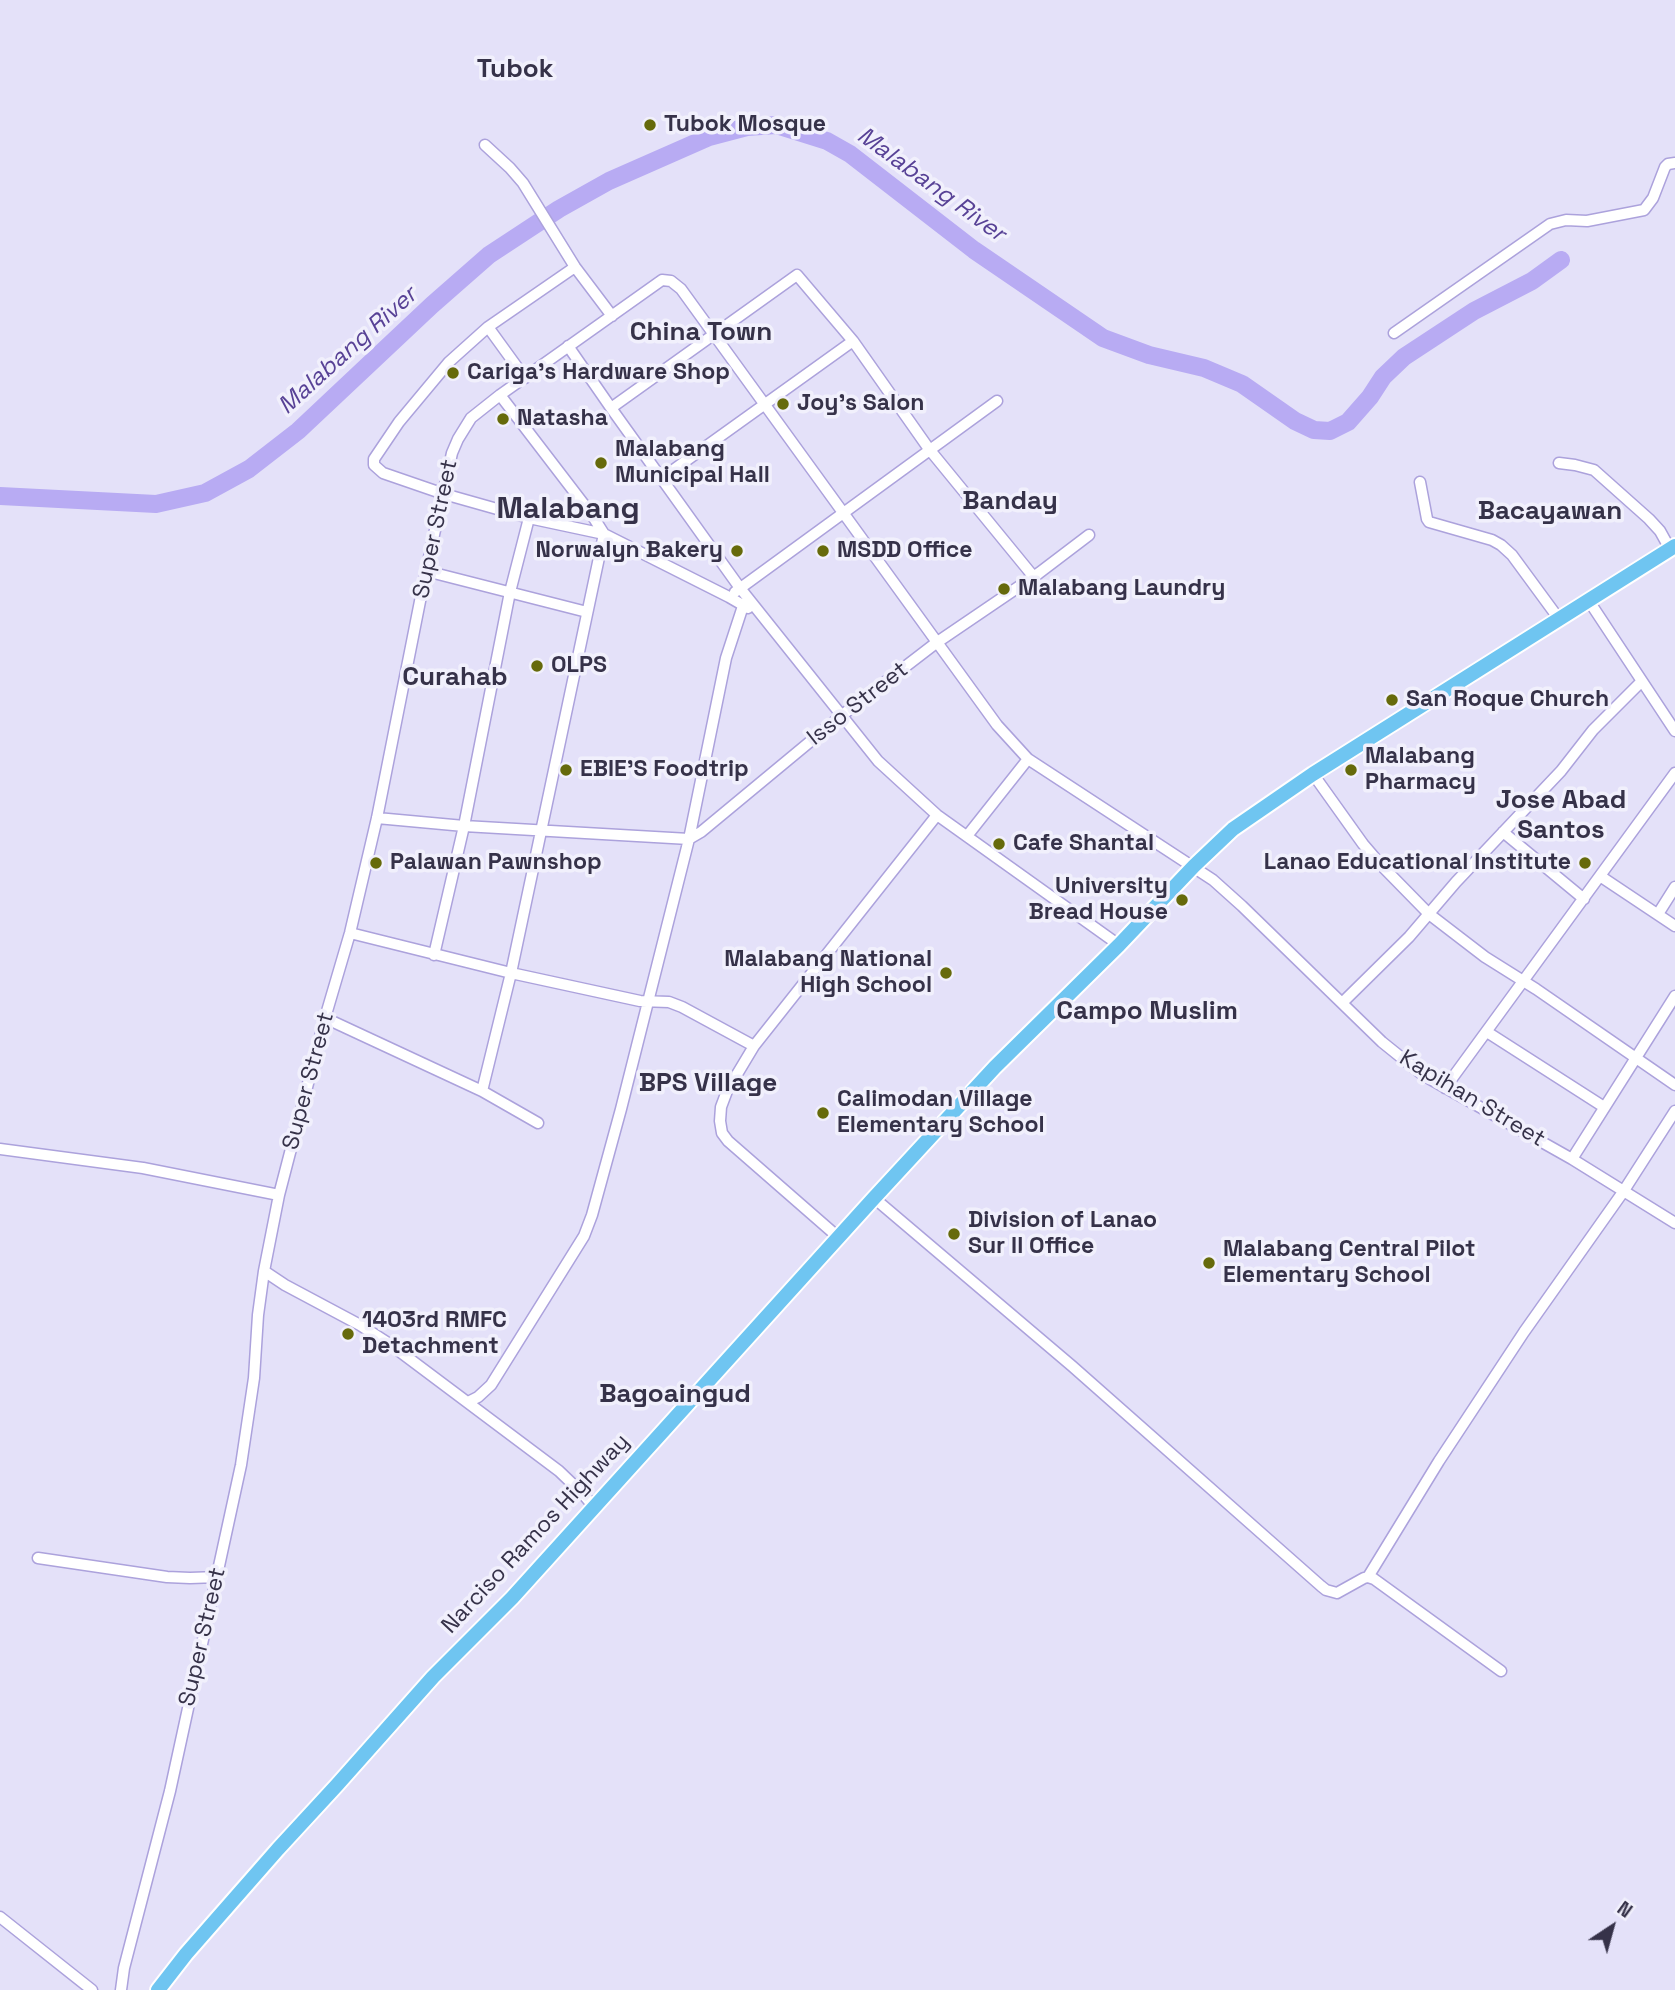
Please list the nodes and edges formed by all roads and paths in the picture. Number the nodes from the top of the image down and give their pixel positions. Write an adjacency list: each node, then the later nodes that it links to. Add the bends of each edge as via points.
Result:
1 (485, 145): 3 (street, via 531,195)
2 (1675, 163): 7 (street, via 1665,167 1644,210 1550,224)
3 (575, 267): 5 (street); 6 (street)
4 (671, 281): 5 (street, Super Street, via 662,280); 8 (street, Kapihan Street)
5 (612, 316): 10 (street, Super Street)
6 (488, 327): 11 (street); 20 (street, via 449,362 374,459 383,473)
7 (1394, 333)
8 (714, 336): 9 (street, via 797,275); 14 (street, Kapihan Street); 15 (street)
9 (853, 341): 14 (street); 16 (street)
10 (568, 346): 11 (street, Super Street); 15 (street)
11 (525, 377): 12 (street, Super Street)
12 (500, 395): 20 (street, Super Street, via 471,418 458,439); 23 (street)
13 (997, 401): 16 (street)
14 (764, 405): 18 (street); 21 (street, Kapihan Street)
15 (611, 408): 18 (street)
16 (929, 449): 21 (street); 27 (street)
17 (1559, 463): 25 (street, via 1586,468 1602,477)
18 (662, 478): 28 (street)
19 (1420, 482): 35 (street, via 1429,522 1501,545)
20 (444, 494): 22 (street); 26 (street, Super Street)
21 (842, 513): 28 (street); 36 (street, Kapihan Street)
22 (529, 518): 23 (street); 29 (street)
23 (604, 534): 30 (street); 33 (street)
24 (1089, 536): 27 (street, Isso Street)
25 (1673, 547): 31 (highway, Narciso Ramos Highway)
26 (426, 571): 29 (street); 44 (street, Super Street)
27 (1033, 576): 36 (street, Isso Street)
28 (740, 588): 30 (street); 34 (street)
29 (510, 592): 33 (street); 45 (street)
30 (729, 597): 32 (street)
31 (1589, 601): 35 (highway, Narciso Ramos Highway); 37 (street)
32 (743, 606): 34 (street); 49 (street, via 726,658)
33 (587, 612): 46 (street)
34 (761, 615): 38 (street)
35 (1559, 619): 42 (highway, Narciso Ramos Highway)
36 (936, 643): 38 (street, Isso Street); 40 (street, Kapihan Street)
37 (1641, 682): 39 (street); 47 (street)
38 (841, 716): 43 (street, via 878,761); 49 (street, Isso Street)
39 (1675, 731)
40 (1028, 759): 48 (street); 50 (street, Kapihan Street)
41 (1675, 773): 51 (street)
42 (1313, 774): 50 (highway, Narciso Ramos Highway, via 1233,830); 54 (street, via 1381,866)
43 (937, 815): 48 (street); 67 (street)
44 (377, 818): 45 (street); 57 (street, Super Street)
45 (464, 826): 46 (street); 59 (street)
46 (540, 830): 49 (street); 60 (street)
47 (1503, 832): 53 (street); 54 (street)
48 (967, 836): 58 (street)
49 (689, 839): 62 (street)
50 (1194, 866): 58 (highway, Narciso Ramos Highway); 64 (street, Kapihan Street, via 1227,891)
51 (1600, 876): 53 (street); 55 (street)
52 (1675, 887): 55 (street)
53 (1584, 899): 61 (street)
54 (1429, 914): 61 (street); 64 (street)
55 (1658, 914): 56 (street)
56 (1675, 926)
57 (350, 933): 59 (street); 65 (street, Super Street)
58 (1119, 945): 79 (highway, Narciso Ramos Highway, via 995,1067)
59 (434, 955): 60 (street)
60 (511, 974): 62 (street); 71 (street)
61 (1522, 980): 66 (street); 68 (street)
62 (649, 1002): 67 (street, via 682,1007); 83 (street, via 584,1236 491,1385)
63 (1673, 1002): 68 (street)
64 (1342, 1003): 70 (street, Kapihan Street, via 1381,1042)
65 (325, 1018): 71 (street); 78 (street, Super Street)
66 (1487, 1032): 70 (street); 72 (street)
67 (754, 1046): 81 (street, via 727,1091 722,1133)
68 (1637, 1057): 69 (street); 72 (street)
69 (1675, 1084)
70 (1445, 1088): 76 (street, Kapihan Street)
71 (482, 1091): 74 (street)
72 (1604, 1107): 76 (street)
73 (1675, 1111): 77 (street)
74 (538, 1123)
75 (0, 1149): 78 (street, via 143,1168)
76 (1572, 1159): 77 (street, Kapihan Street)
77 (1623, 1192): 80 (street, Kapihan Street); 87 (street, via 1465,1420)
78 (279, 1195): 82 (street, Super Street)
79 (874, 1198): 81 (highway, Narciso Ramos Highway); 87 (street, via 1326,1590 1337,1593)
80 (1675, 1223)
81 (838, 1237): 84 (highway, Narciso Ramos Highway)
82 (264, 1271): 83 (street, via 377,1335); 86 (street, Super Street, via 253,1391)
83 (468, 1402): 84 (street, via 559,1471)
84 (594, 1507): 92 (highway, Narciso Ramos Highway, via 433,1677)
85 (38, 1558): 86 (street, via 167,1577)
86 (218, 1577): 91 (street, Super Street)
87 (1368, 1577): 88 (street)
88 (1501, 1671)
89 (0, 1917): 90 (street)
90 (92, 1990)
91 (121, 1990)
92 (158, 1990)

